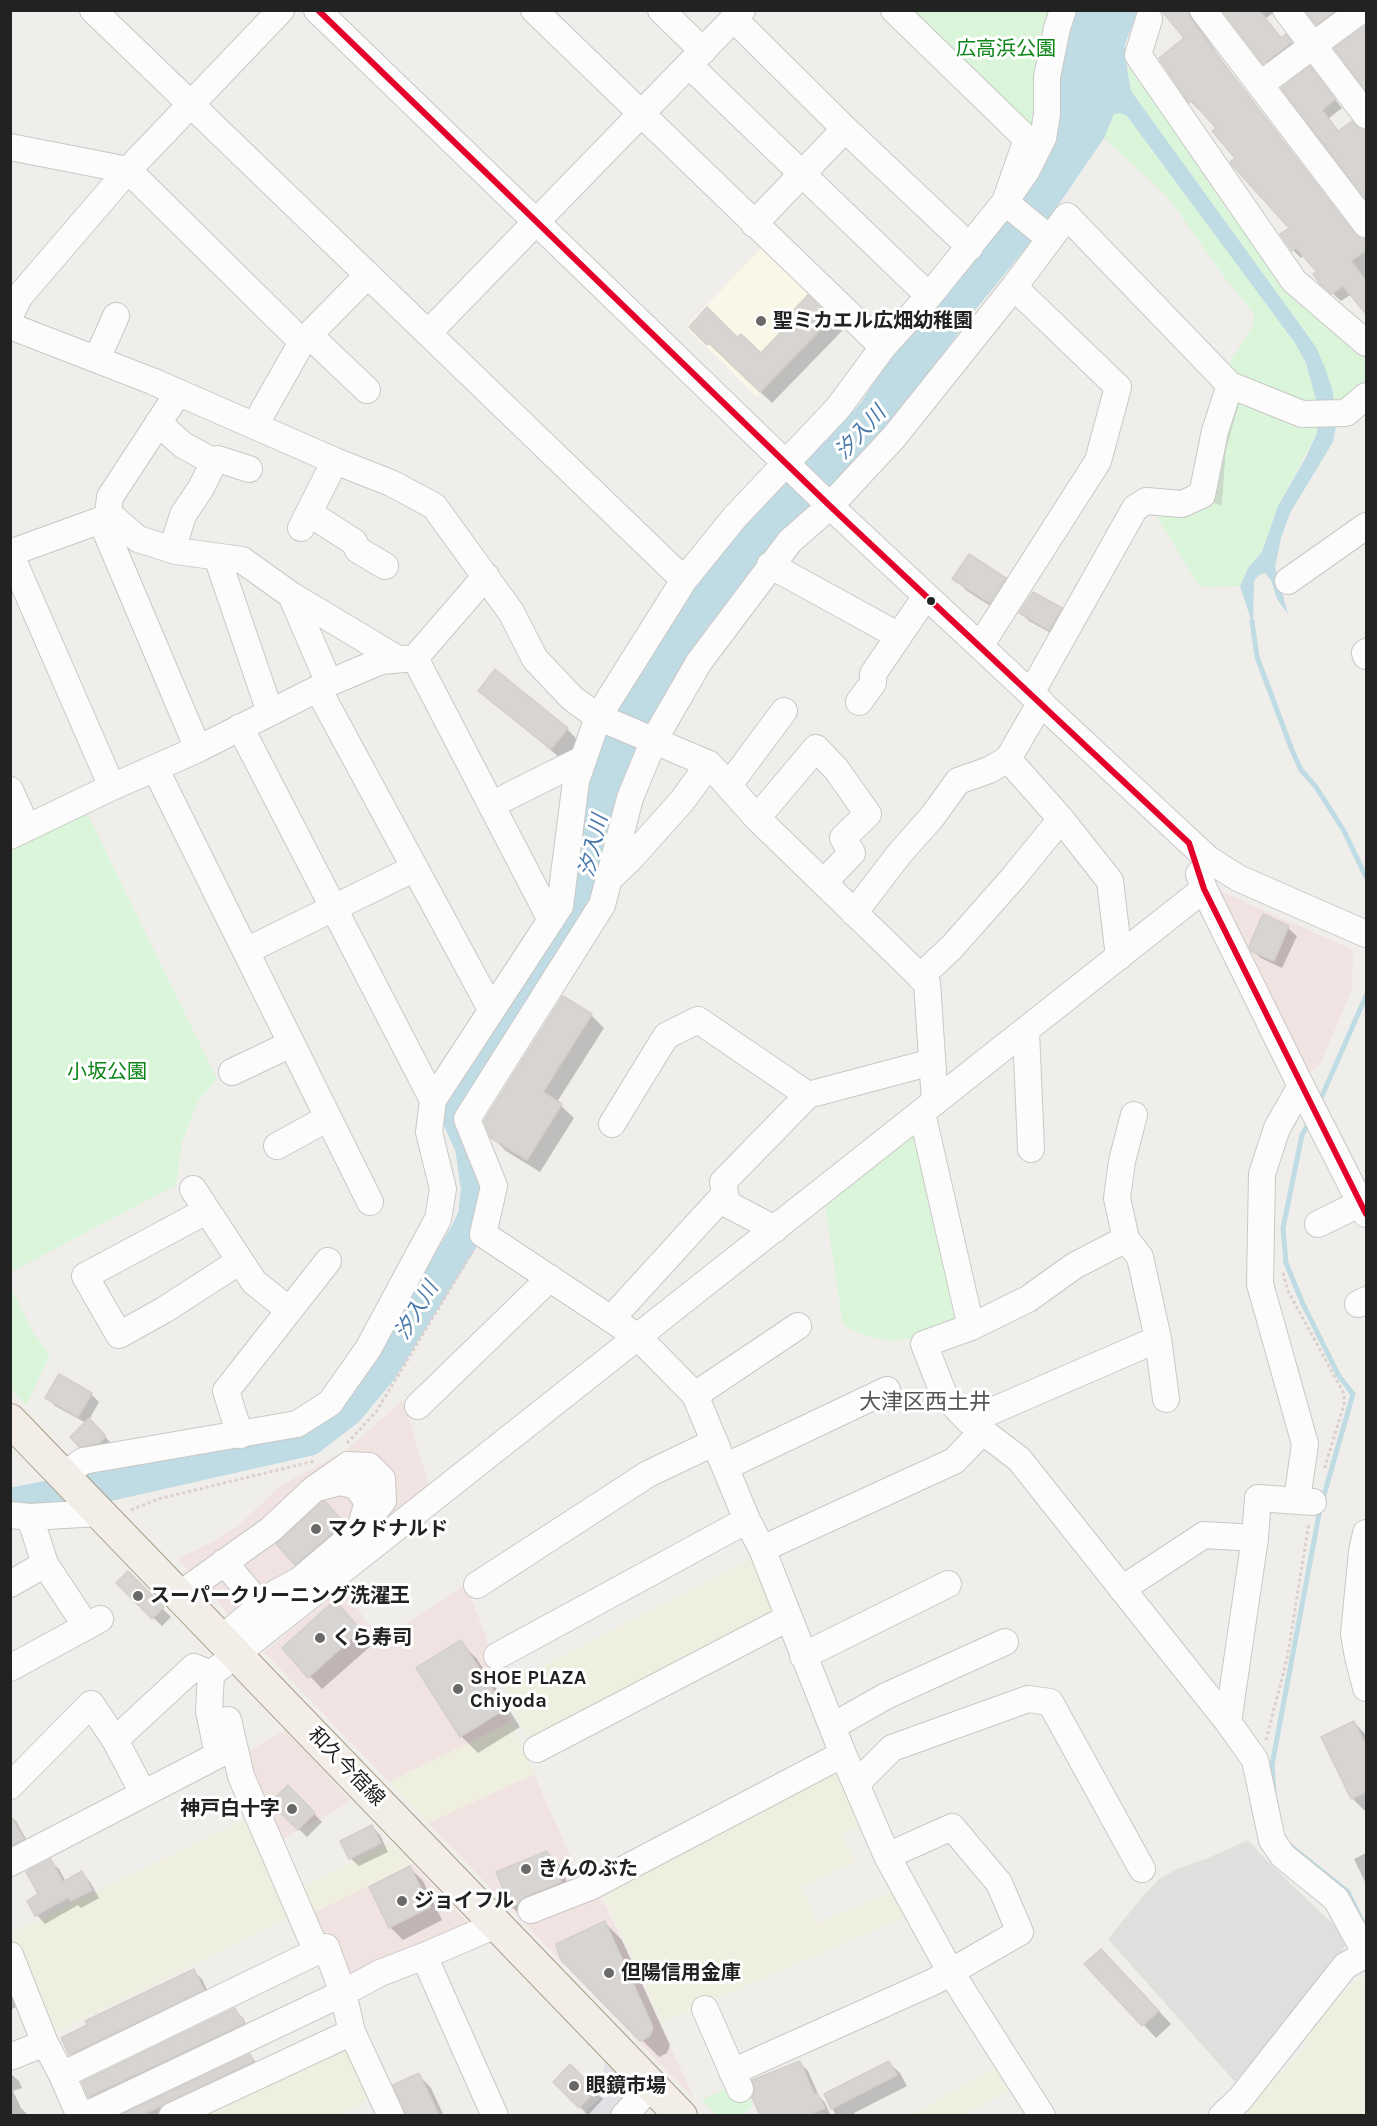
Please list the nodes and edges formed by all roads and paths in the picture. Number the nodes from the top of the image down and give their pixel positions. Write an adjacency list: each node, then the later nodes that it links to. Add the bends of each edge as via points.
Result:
1 (93, 10): 16 (street)
2 (280, 10): 16 (street)
3 (317, 10): 24 (street)
4 (534, 10): 17 (street)
5 (661, 10): 14 (street)
6 (894, 10): 23 (street, via 1027,139)
7 (1063, 10): 23 (street, via 1047,77 1047,114 1042,138 1028,170)
8 (1203, 10): 15 (street)
9 (1286, 10): 13 (street)
10 (1361, 10): 13 (street)
11 (738, 15): 14 (street); 19 (street)
12 (1149, 19): 37 (street, via 1138,55 1294,281)
13 (1313, 45): 15 (street); 18 (street)
14 (696, 58): 17 (street); 22 (street)
15 (1261, 84): 26 (street)
16 (190, 104): 21 (street); 29 (street)
17 (641, 115): 24 (street); 25 (street)
18 (1366, 115)
19 (845, 129): 22 (street); 28 (street)
20 (14, 144): 21 (street)
21 (128, 170): 32 (street, via 19,297); 36 (street)
22 (802, 173): 25 (street); 31 (street)
23 (1005, 202): 27 (street); 28 (street)
24 (536, 222): 35 (street); 48 (street)
25 (754, 224): 38 (street)
26 (1366, 224)
27 (1050, 239): 30 (street); 40 (street, via 1067,216)
28 (970, 247): 31 (street)
29 (368, 275): 35 (street); 36 (street)
30 (1014, 287): 50 (street, via 894,437); 64 (street, via 1118,387 1098,461)
31 (929, 296): 38 (street)
32 (10, 316)
33 (116, 316): 39 (street)
34 (10, 326): 39 (street)
35 (428, 333): 59 (street)
36 (305, 338): 41 (street); 45 (street)
37 (1366, 343)
38 (883, 347): 48 (street, via 838,408)
39 (97, 359): 42 (street)
40 (1230, 386): 43 (street, via 1302,414 1346,413); 67 (street, via 1215,431 1202,495 1182,504 1141,504)
41 (367, 390)
42 (178, 393): 44 (street); 45 (street)
43 (1366, 396)
44 (158, 423): 47 (street, via 183,445); 51 (street, via 111,497)
45 (255, 425): 46 (street)
46 (335, 461): 56 (street, via 305,521 354,542 358,550); 58 (street, via 391,483 434,506)
47 (214, 462): 49 (street, via 218,459); 53 (street, via 183,515)
48 (786, 464): 50 (street); 59 (street, via 735,517)
49 (249, 469)
50 (830, 506): 57 (street, via 790,541); 62 (street)
51 (105, 516): 53 (street, via 138,539); 54 (street); 74 (street)
52 (1366, 526): 60 (street, via 1316,572)
53 (172, 550): 55 (street)
54 (10, 553): 80 (street)
55 (217, 557): 61 (street, via 242,560); 70 (street)
56 (385, 566)
57 (770, 566): 63 (street); 73 (street, via 699,662)
58 (486, 576): 65 (street); 71 (street, via 511,612 535,659 572,698)
59 (684, 580): 71 (street)
60 (1288, 581)
61 (291, 595): 65 (street); 66 (street)
62 (926, 596): 63 (street); 64 (street)
63 (899, 636): 68 (street)
64 (980, 646): 67 (street)
65 (406, 658): 66 (street, via 381,661); 82 (street)
66 (324, 686): 70 (street); 87 (street)
67 (1036, 698): 76 (street); 86 (street)
68 (859, 702)
69 (784, 711): 79 (street)
70 (270, 712): 72 (street)
71 (598, 717): 73 (street); 75 (street)
72 (240, 727): 74 (street); 91 (street)
73 (654, 740): 77 (street); 88 (street, via 630,798)
74 (198, 749): 78 (street)
75 (584, 759): 82 (street); 93 (street, via 576,781 560,906)
76 (1008, 759): 84 (street); 92 (street, via 958,781)
77 (708, 764): 79 (street); 88 (street, via 682,801)
78 (155, 768): 80 (street); 95 (street)
79 (729, 785): 83 (street)
80 (112, 787): 85 (street)
81 (10, 790): 85 (street)
82 (491, 805): 93 (street)
83 (757, 818): 89 (street); 89 (street, via 816,748 868,814 843,838 852,853)
84 (1061, 819): 96 (street, via 1110,881); 97 (street, via 1013,878)
85 (19, 832)
86 (1190, 843): 90 (street); 94 (street, via 1222,870)
87 (415, 868): 91 (street); 98 (street)
88 (610, 878): 122 (street, via 602,905 467,1119 494,1186 483,1234)
89 (824, 882): 92 (street)
90 (1204, 889): 96 (street); 103 (street)
91 (334, 909): 95 (street); 105 (street)
92 (854, 912): 97 (street)
93 (551, 920): 98 (street)
94 (1366, 934)
95 (246, 951): 100 (street)
96 (1119, 957): 99 (street)
97 (920, 977): 101 (street, via 927,983)
98 (491, 1010): 105 (street)
99 (1026, 1031): 106 (street); 111 (street)
100 (291, 1044): 102 (street); 108 (street)
101 (932, 1062): 104 (street); 106 (street)
102 (232, 1072)
103 (1301, 1086): 114 (street); 143 (street, via 1277,1128 1262,1174 1260,1284 1305,1444 1305,1501 1258,1498)
104 (808, 1095): 109 (street, via 698,1020 666,1036); 113 (street, via 723,1182)
105 (433, 1100): 135 (street, via 429,1132 443,1189 438,1219 368,1349 330,1403 297,1424)
106 (929, 1108): 118 (street); 126 (street)
107 (1134, 1115): 119 (street, via 1117,1198)
108 (328, 1118): 110 (street); 115 (street)
109 (612, 1124)
110 (277, 1146)
111 (1031, 1149)
112 (193, 1189): 116 (street)
113 (725, 1194): 118 (street, via 727,1204); 124 (street)
114 (1363, 1198): 117 (street)
115 (370, 1202)
116 (206, 1211): 120 (street); 120 (street, via 85,1276 119,1335)
117 (1318, 1224)
118 (775, 1229): 127 (street)
119 (1126, 1239): 126 (street, via 1074,1266 1028,1299); 128 (street, via 1140,1257)
120 (240, 1261): 123 (street, via 254,1282)
121 (328, 1261): 123 (street)
122 (550, 1278): 124 (street); 132 (street)
123 (290, 1310): 135 (street, via 226,1391)
124 (611, 1319): 127 (street)
125 (798, 1326): 130 (street)
126 (971, 1327): 134 (street, via 924,1344 944,1395)
127 (638, 1337): 130 (street); 158 (street)
128 (1158, 1339): 131 (street); 134 (street)
129 (887, 1390): 137 (street)
130 (695, 1395): 136 (street)
131 (1166, 1399)
132 (418, 1406)
133 (10, 1420): 138 (main road, 和久今宿線)
134 (976, 1426): 144 (street, via 954,1461); 150 (street, via 1019,1459)
135 (240, 1435): 138 (street, via 83,1461)
136 (714, 1442): 137 (street); 149 (street, via 648,1474)
137 (725, 1467): 141 (street)
138 (64, 1475): 139 (main road, 和久今宿線)
139 (95, 1508): 140 (street); 151 (main road, 和久今宿線)
140 (20, 1516): 146 (street)
141 (747, 1520): 144 (street); 155 (street)
142 (1366, 1533): 157 (street, via 1354,1634)
143 (1255, 1538): 150 (street, via 1204,1535); 161 (street)
144 (762, 1549): 153 (street)
145 (224, 1562): 151 (street); 152 (street); 152 (street, via 270,1530 314,1489 348,1465 369,1466 382,1479 383,1501 360,1530 300,1580)
146 (45, 1564): 147 (street); 159 (street, via 94,1622)
147 (10, 1584)
148 (948, 1584): 156 (street)
149 (477, 1585)
150 (1122, 1589): 161 (street)
151 (179, 1595): 158 (main road, 和久今宿線)
152 (261, 1606): 158 (street)
153 (788, 1618): 156 (street); 164 (street)
154 (1005, 1642): 162 (street, via 886,1696)
155 (497, 1656)
156 (803, 1656): 162 (street)
157 (1362, 1656): 160 (street)
158 (223, 1658): 163 (street, via 194,1667); 168 (street, via 210,1711 218,1755); 173 (main road, 和久今宿線); 174 (street, via 226,1711 241,1776)
159 (10, 1668)
160 (1366, 1688)
161 (1228, 1722): 192 (street, via 1255,1760 1272,1840 1283,1856 1336,1899 1366,1954 1345,1966 1240,2099)
162 (833, 1726): 165 (street)
163 (115, 1740): 167 (street, via 91,1704); 168 (street)
164 (537, 1749)
165 (843, 1754): 166 (street); 172 (street, via 590,1887)
166 (856, 1784): 169 (street); 171 (street, via 892,1748 1028,1699 1050,1702)
167 (10, 1786)
168 (143, 1793): 170 (street)
169 (887, 1856): 177 (street); 177 (street, via 952,1827 999,1883 1020,1932)
170 (10, 1863)
171 (1142, 1869)
172 (531, 1910)
173 (496, 1925): 175 (street); 184 (main road, 和久今宿線)
174 (317, 1952): 178 (street, via 326,1947); 183 (street)
175 (423, 1956): 178 (street); 188 (street)
176 (11, 1959): 181 (street)
177 (950, 1971): 179 (street, via 736,2080); 191 (street)
178 (343, 1994): 180 (street); 185 (street)
179 (705, 2009)
180 (352, 2031): 186 (street); 187 (street)
181 (45, 2043): 182 (street); 183 (street)
182 (10, 2057)
183 (62, 2075): 185 (street)
184 (652, 2085): 189 (street); 190 (main road, 和久今宿線)
185 (82, 2115)
186 (172, 2115)
187 (391, 2115)
188 (495, 2115)
189 (624, 2115)
190 (681, 2115)
191 (1042, 2115)
192 (1222, 2115)

